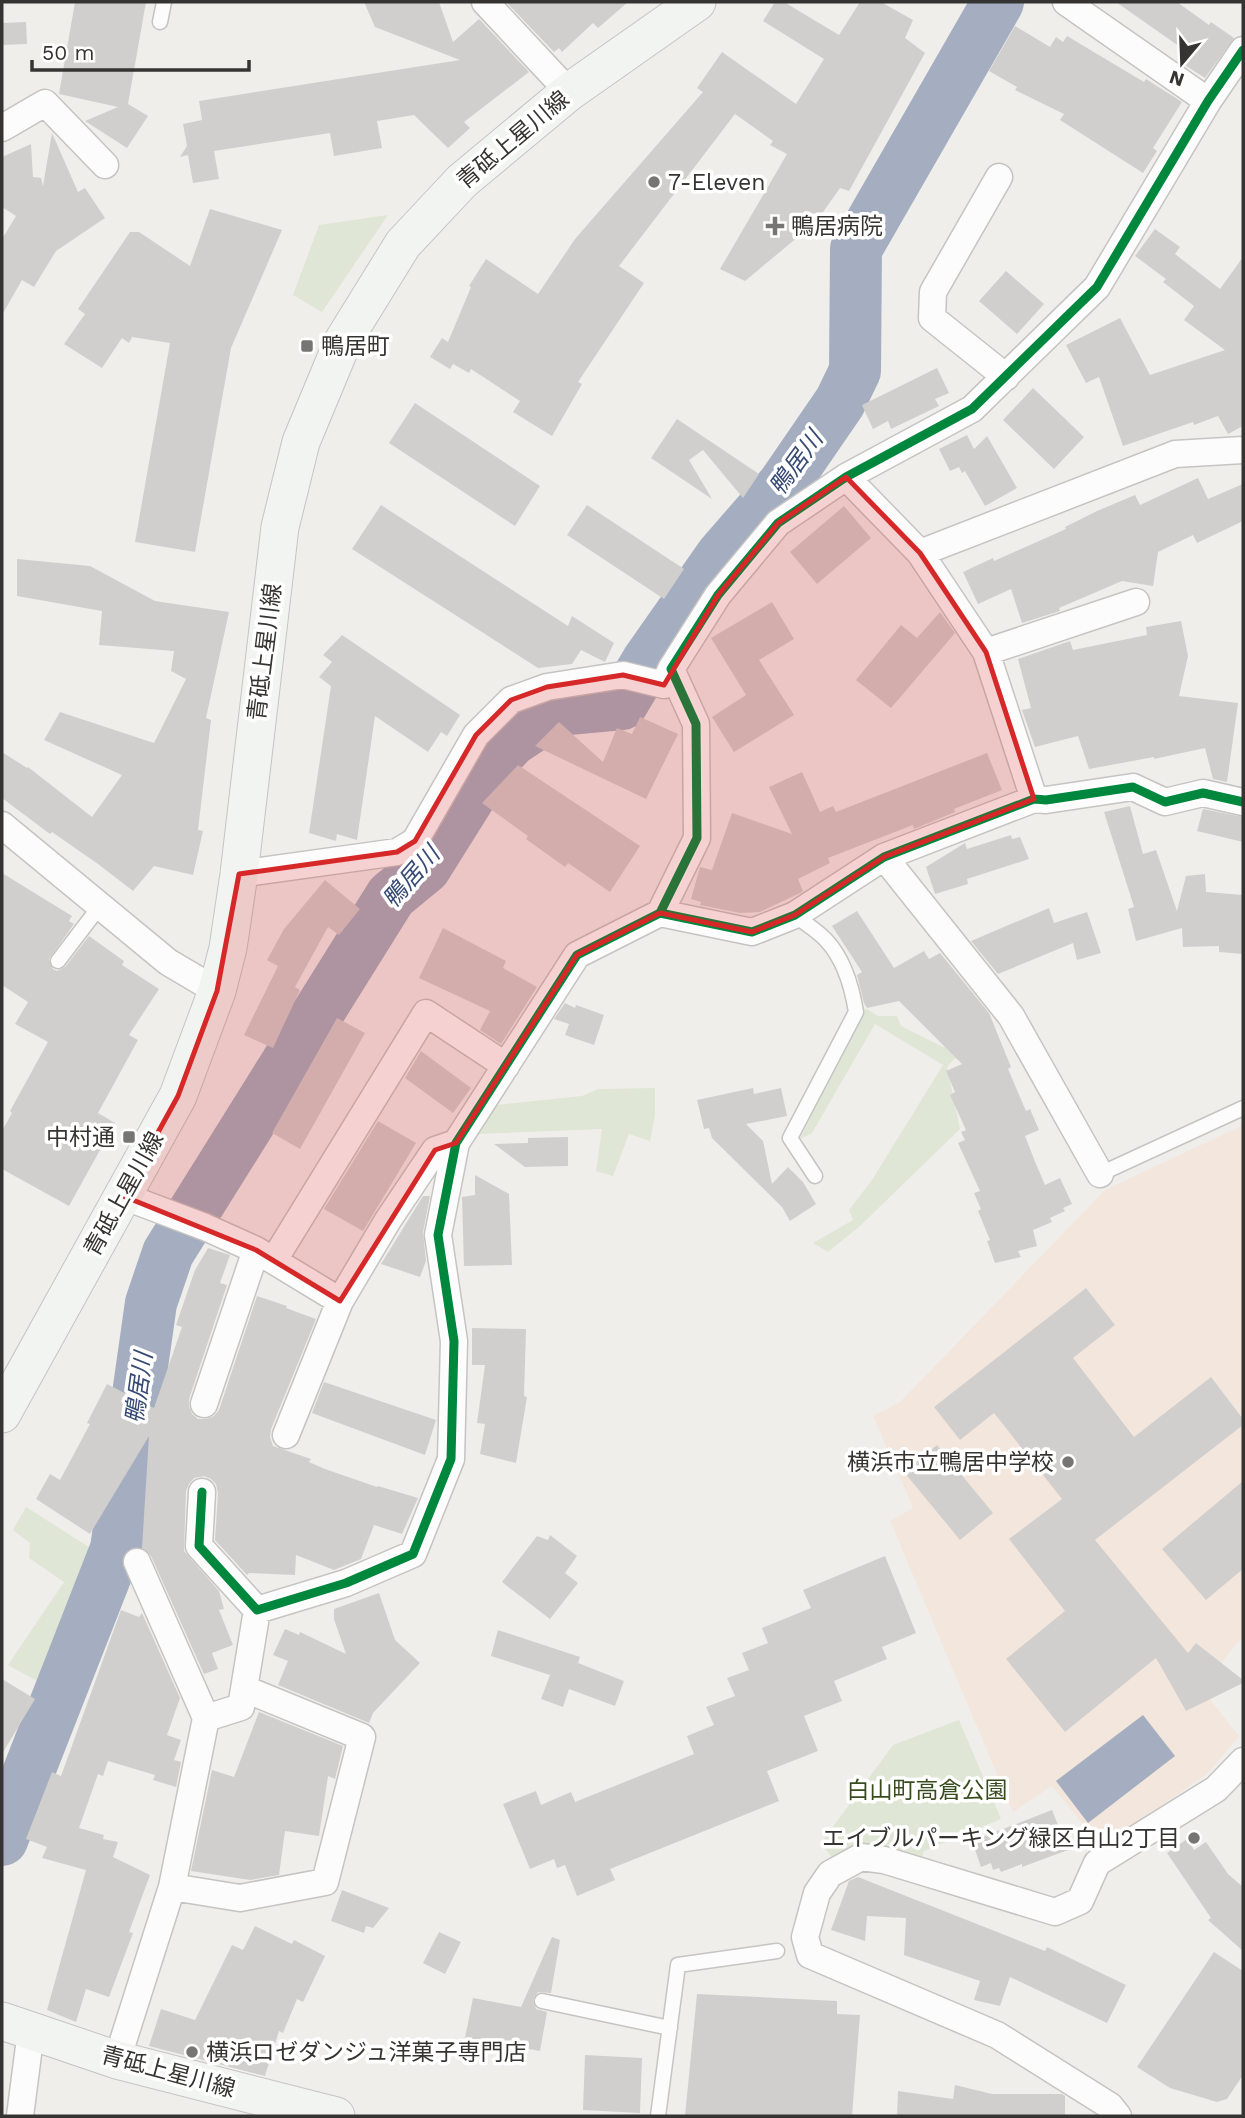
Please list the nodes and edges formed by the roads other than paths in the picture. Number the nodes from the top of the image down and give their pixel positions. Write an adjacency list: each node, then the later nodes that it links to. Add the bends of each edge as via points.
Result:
1 (164, 2): 5 (lane)
2 (485, 2): 7 (street)
3 (697, 2): 7 (main road, 青砥上星川線)
4 (1066, 2): 8 (street)
5 (160, 22)
6 (1243, 50): 8 (street)
7 (569, 92): 23 (main road, 青砥上星川線, via 462,181 403,244 343,341 301,442 280,527)
8 (1208, 101): 12 (street, via 1097,288)
9 (2, 128): 10 (street, via 45,103)
10 (105, 165)
11 (999, 177): 12 (street, via 933,292 932,318)
12 (1006, 377): 14 (street, via 972,409)
13 (1243, 450): 15 (street, via 1175,454)
14 (846, 477): 15 (street); 18 (street, via 778,523 718,595)
15 (920, 553): 17 (street)
16 (1136, 601): 17 (street)
17 (986, 652): 19 (street)
18 (662, 676): 23 (street, via 623,675 547,687 511,700 477,735 415,841 397,852); 25 (street, via 695,724 697,838)
19 (1034, 799): 20 (street, via 1133,787 1165,802 1203,793); 22 (street)
20 (1243, 803)
21 (2, 825): 24 (street)
22 (884, 857): 26 (street); 32 (street, via 1011,1016)
23 (239, 874): 28 (main road, 青砥上星川線)
24 (100, 906): 27 (lane); 28 (street, via 168,962)
25 (660, 913): 26 (street, via 752,932); 29 (street, via 577,955)
26 (795, 915): 33 (lane, via 826,940 845,971 856,1012 790,1138)
27 (58, 961)
28 (217, 991): 34 (main road, 青砥上星川線, via 178,1096)
29 (506, 1066): 31 (street); 35 (street, via 426,1013)
30 (1243, 1108): 32 (lane)
31 (456, 1143): 36 (street, via 435,1150); 42 (street, via 438,1235 454,1341 451,1459 413,1554 346,1583)
32 (1100, 1174)
33 (815, 1176)
34 (123, 1196): 35 (street); 38 (main road, 青砥上星川線)
35 (265, 1255): 36 (street); 37 (street)
36 (340, 1301): 39 (street)
37 (204, 1404)
38 (2, 1414)
39 (286, 1435)
40 (202, 1492): 42 (street, via 199,1546)
41 (137, 1562): 44 (street)
42 (257, 1610): 43 (street)
43 (245, 1689): 44 (street, via 241,1707); 46 (street, via 362,1737 325,1882 240,1898)
44 (206, 1718): 46 (street)
45 (1243, 1761): 55 (street, via 1216,1789 1097,1863 1080,1901 1055,1912 861,1857 830,1874 817,1893 805,1937 810,1955 997,2035 1110,2106)
46 (172, 1886): 51 (street)
47 (777, 1951): 50 (lane, via 678,1965)
48 (542, 2001): 50 (lane)
49 (16, 2026): 51 (main road, 青砥上星川線); 52 (street)
50 (670, 2028): 54 (lane)
51 (117, 2060): 53 (main road, 青砥上星川線)
52 (20, 2116)
53 (336, 2116)
54 (658, 2116)
55 (1118, 2116)

